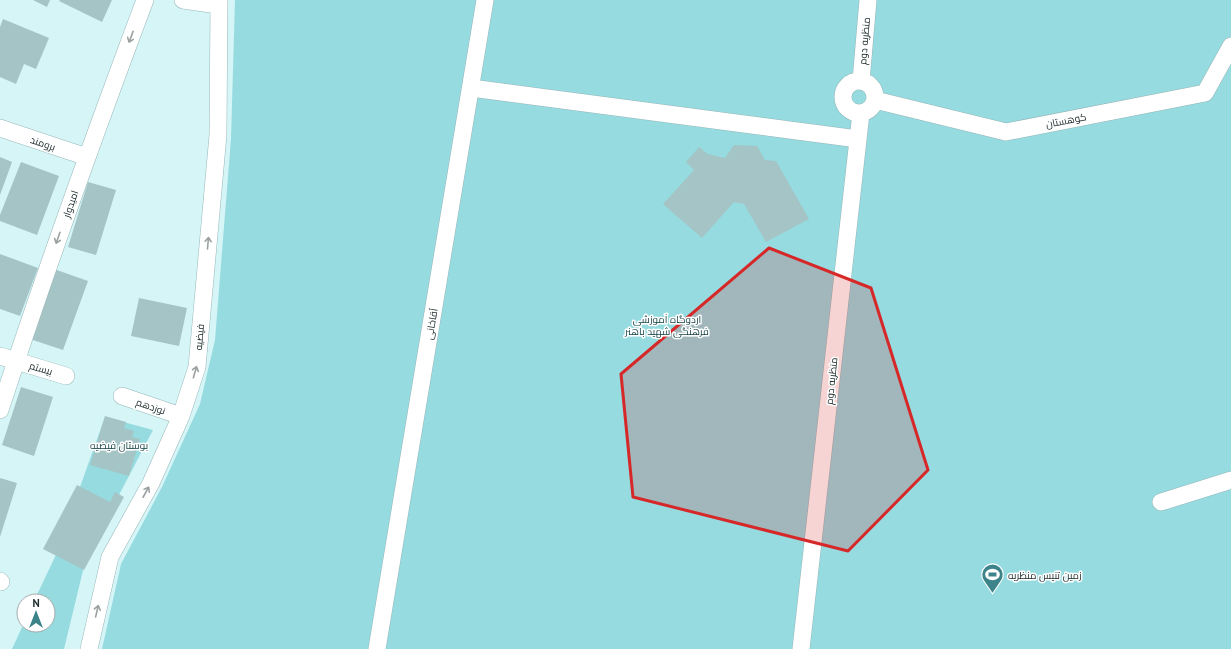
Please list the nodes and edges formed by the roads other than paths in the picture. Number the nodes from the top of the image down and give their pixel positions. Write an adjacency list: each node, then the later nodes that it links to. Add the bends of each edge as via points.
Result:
1 (145, 0): 13 (street, امیدوار, one-way to 13)
2 (183, 0): 5 (street)
3 (485, 0): 8 (street, آقاخانی)
4 (868, 0): 7 (street, منظریه دوم)
5 (213, 2): 19 (street, فیضیه, one-way to 5, via 197,367 216,158 219,107)
6 (1231, 46): 9 (street, کوهستان, via 1205,93 1006,132)
7 (861, 81): 9 (street, via 867,83 875,93); 10 (street, via 849,84 842,99 848,109)
8 (470, 88): 12 (street); 23 (street, آقاخانی)
9 (875, 100): 10 (street, via 867,111)
10 (861, 114): 12 (street, منظریه دوم)
11 (0, 128): 13 (street, برومند)
12 (858, 139): 24 (street, منظریه دوم)
13 (86, 157): 15 (street, امیدوار, one-way to 15)
14 (0, 356): 15 (street)
15 (16, 361): 16 (street, بیستم); 18 (street, امیدوار)
16 (66, 376)
17 (122, 396): 19 (street, نوزدهم)
18 (0, 410)
19 (181, 416): 22 (street, فیضیه, one-way to 19, via 110,557 151,483)
20 (1231, 480): 21 (street)
21 (1161, 502)
22 (88, 649)
23 (376, 649)
24 (801, 649)

